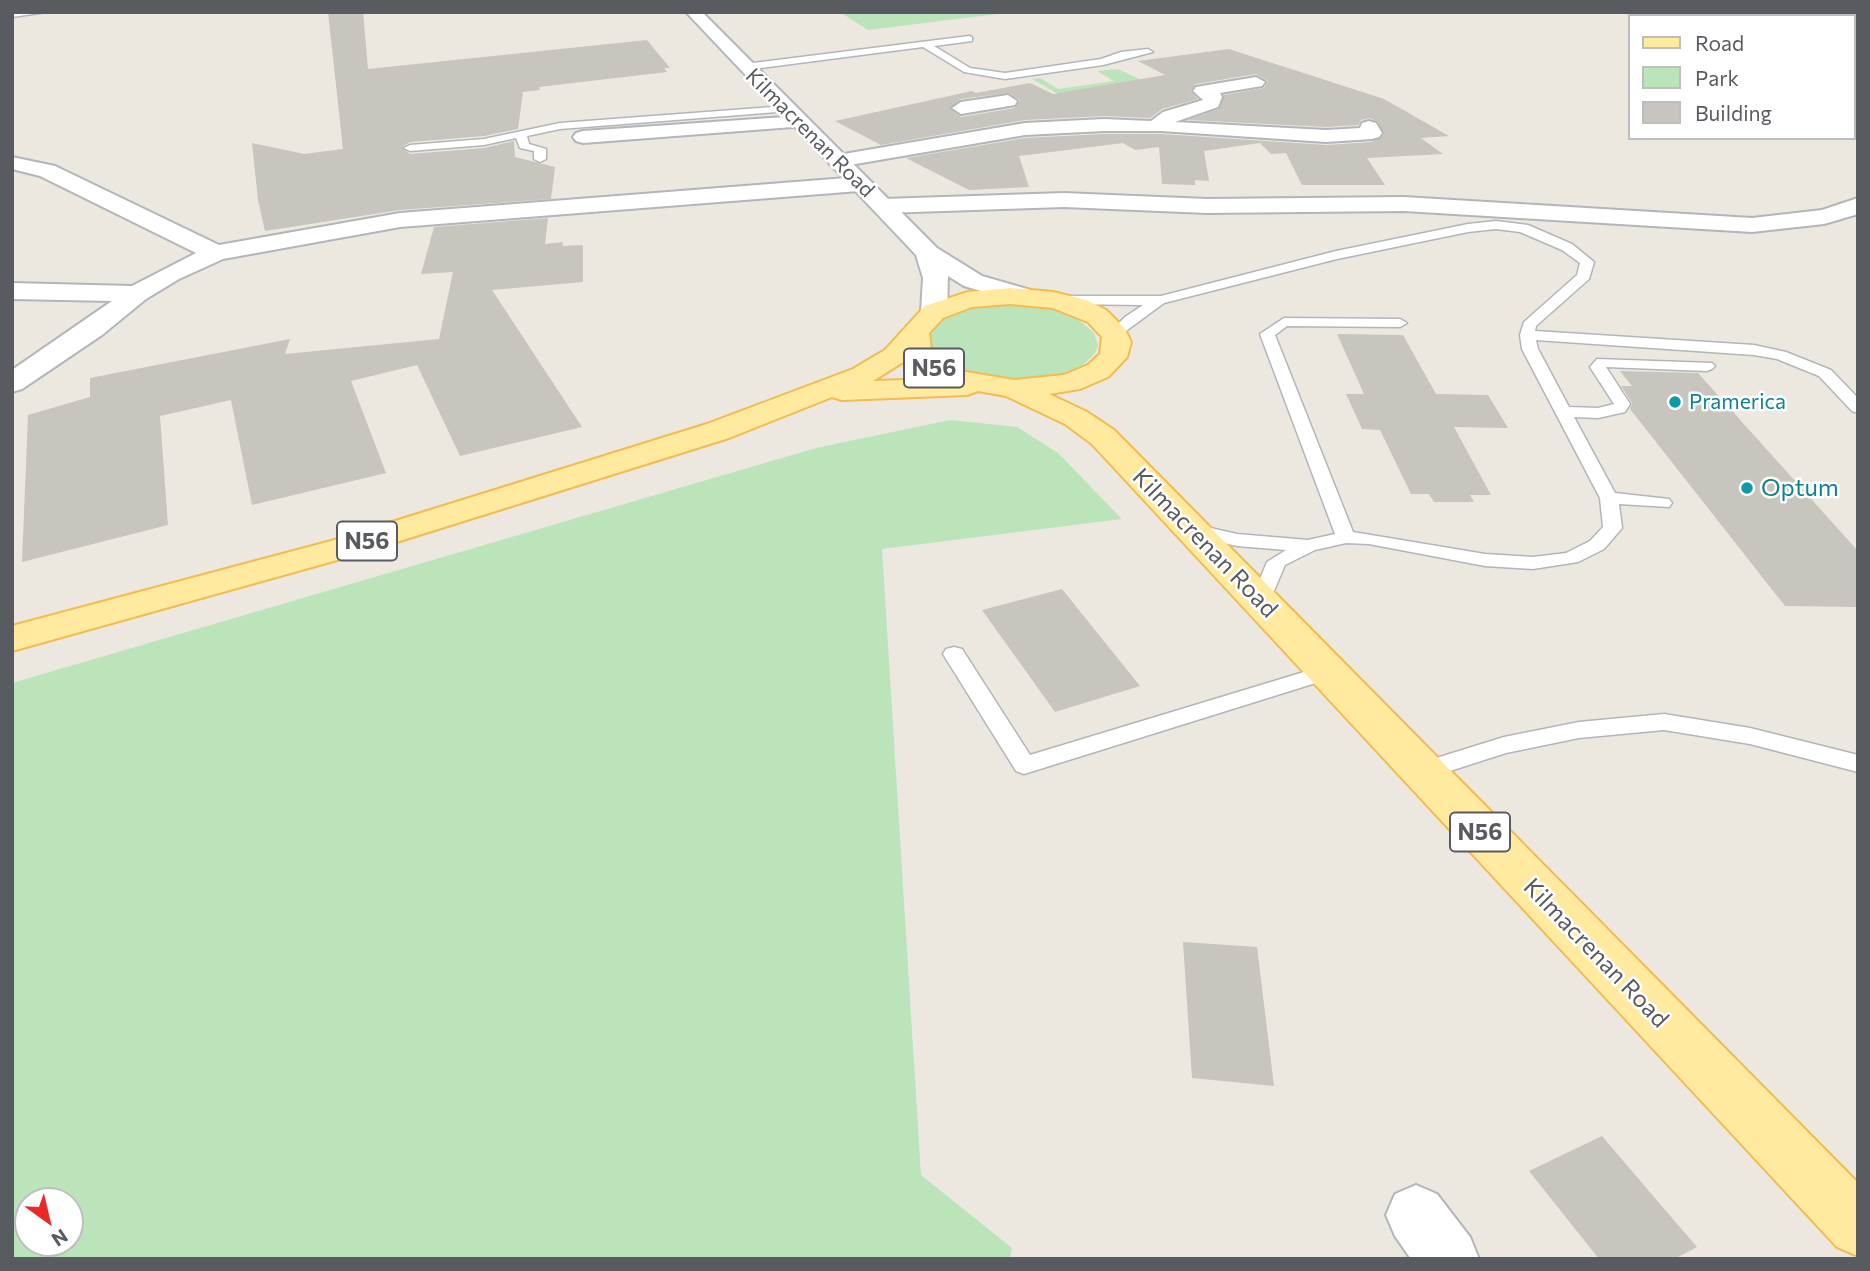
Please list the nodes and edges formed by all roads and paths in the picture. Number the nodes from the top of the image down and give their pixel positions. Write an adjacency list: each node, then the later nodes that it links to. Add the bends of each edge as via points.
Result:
1 (43, 12): 3 (lane)
2 (693, 12): 7 (street, Kilmacrenan Road)
3 (12, 15)
4 (969, 39): 5 (lane)
5 (924, 44): 6 (lane, via 967,70 1005,76); 7 (lane)
6 (1148, 51)
7 (745, 67): 12 (street, Kilmacrenan Road)
8 (1256, 82): 13 (street, via 1202,91 1213,97 1211,103 1170,116)
9 (1008, 101): 10 (street)
10 (985, 104): 11 (street); 15 (street)
11 (961, 108)
12 (792, 115): 16 (lane, via 560,126); 17 (street); 20 (street, Kilmacrenan Road)
13 (1155, 127): 14 (street, via 1326,136 1372,133); 15 (street)
14 (1368, 127)
15 (1024, 129): 20 (street)
16 (521, 135): 18 (lane); 19 (lane, via 524,146 540,149)
17 (583, 137)
18 (411, 148)
19 (540, 159)
20 (838, 161): 22 (street, Kilmacrenan Road)
21 (12, 163): 25 (street, via 47,171)
22 (859, 184): 24 (street, Kilmacrenan Road); 25 (street, via 400,220)
23 (1858, 205): 24 (street, via 1824,216 1752,225 1404,204 1207,206 1051,201)
24 (883, 206): 26 (street, Kilmacrenan Road)
25 (216, 253): 28 (street)
26 (928, 253): 29 (street, Kilmacrenan Road, via 974,281); 32 (street, via 936,278)
27 (12, 292): 28 (street)
28 (137, 294): 39 (street)
29 (1025, 296): 30 (main road, N56); 32 (main road, N56, via 968,300)
30 (1053, 300): 31 (lane); 34 (main road, N56, via 1088,311)
31 (1161, 300): 34 (lane); 35 (lane, via 1336,255 1496,225 1522,228 1567,247 1587,262 1584,276 1535,319)
32 (934, 312): 36 (main road, N56, via 920,324)
33 (1400, 323): 48 (lane, via 1284,322 1267,334)
34 (1115, 335): 37 (main road, via 1116,350)
35 (1527, 335): 42 (lane, via 1781,355 1825,373); 43 (lane)
36 (914, 338): 40 (main road, N56, via 921,358 936,370); 41 (main road, N56, via 885,362)
37 (1108, 364): 40 (main road, N56, via 1070,383); 44 (main road, via 1101,395)
38 (1707, 366): 43 (lane, via 1602,362 1598,367 1622,404 1619,408)
39 (12, 383)
40 (1000, 387): 41 (main road, N56); 44 (main road, N56, via 1076,418)
41 (825, 392): 51 (main road, N56, via 544,487)
42 (1858, 408)
43 (1564, 412): 45 (lane)
44 (1102, 437): 47 (main road, Kilmacrenan Road / N56)
45 (1609, 498): 46 (lane); 48 (lane, via 1613,528 1597,545 1571,558 1533,563 1485,560)
46 (1662, 503)
47 (1191, 529): 49 (lane, via 1237,540); 50 (main road, Kilmacrenan Road / N56)
48 (1346, 537): 49 (lane)
49 (1308, 547): 50 (lane, via 1277,562)
50 (1261, 601): 53 (main road, Kilmacrenan Road / N56)
51 (12, 639)
52 (954, 654): 53 (lane, via 1024,765)
53 (1327, 672): 55 (main road, Kilmacrenan Road / N56)
54 (1858, 764): 55 (lane, via 1750,736 1664,722 1567,732 1504,745)
55 (1422, 771): 56 (main road, Kilmacrenan Road / N56)
56 (1858, 1226)

